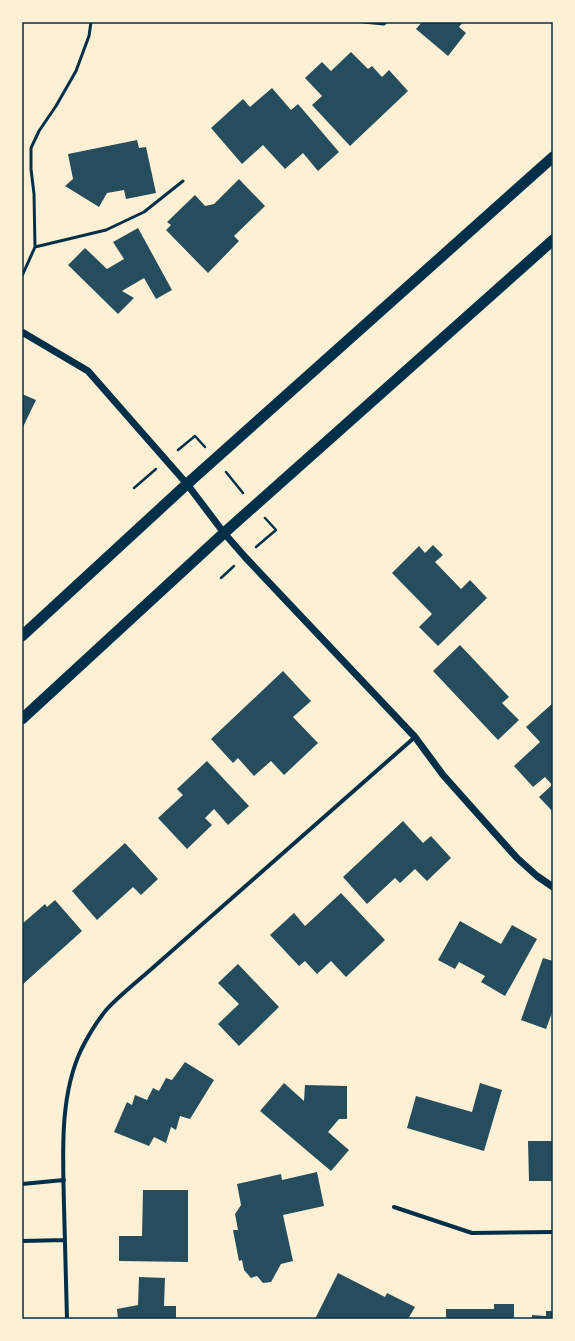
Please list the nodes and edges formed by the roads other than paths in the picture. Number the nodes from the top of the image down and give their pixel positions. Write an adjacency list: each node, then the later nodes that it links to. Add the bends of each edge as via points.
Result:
1 (91, 22): 7 (lane, via 89,36 76,71 31,148)
2 (363, 22): 3 (lane)
3 (386, 22)
4 (553, 157): 10 (highway)
5 (183, 181): 7 (lane, via 144,212 106,230)
6 (553, 240): 11 (highway)
7 (35, 247): 8 (lane)
8 (22, 276)
9 (22, 332): 10 (street, via 88,371)
10 (186, 484): 11 (street); 12 (highway)
11 (224, 533): 13 (highway); 14 (street)
12 (22, 636)
13 (22, 719)
14 (415, 737): 15 (street, via 443,775 517,858); 16 (street, via 107,1009 81,1050 72,1073 64,1116)
15 (553, 887)
16 (64, 1180): 17 (street); 21 (street)
17 (22, 1184)
18 (394, 1207): 19 (street, via 472,1233)
19 (553, 1232)
20 (22, 1240): 21 (street)
21 (65, 1240): 22 (street)
22 (67, 1319)

